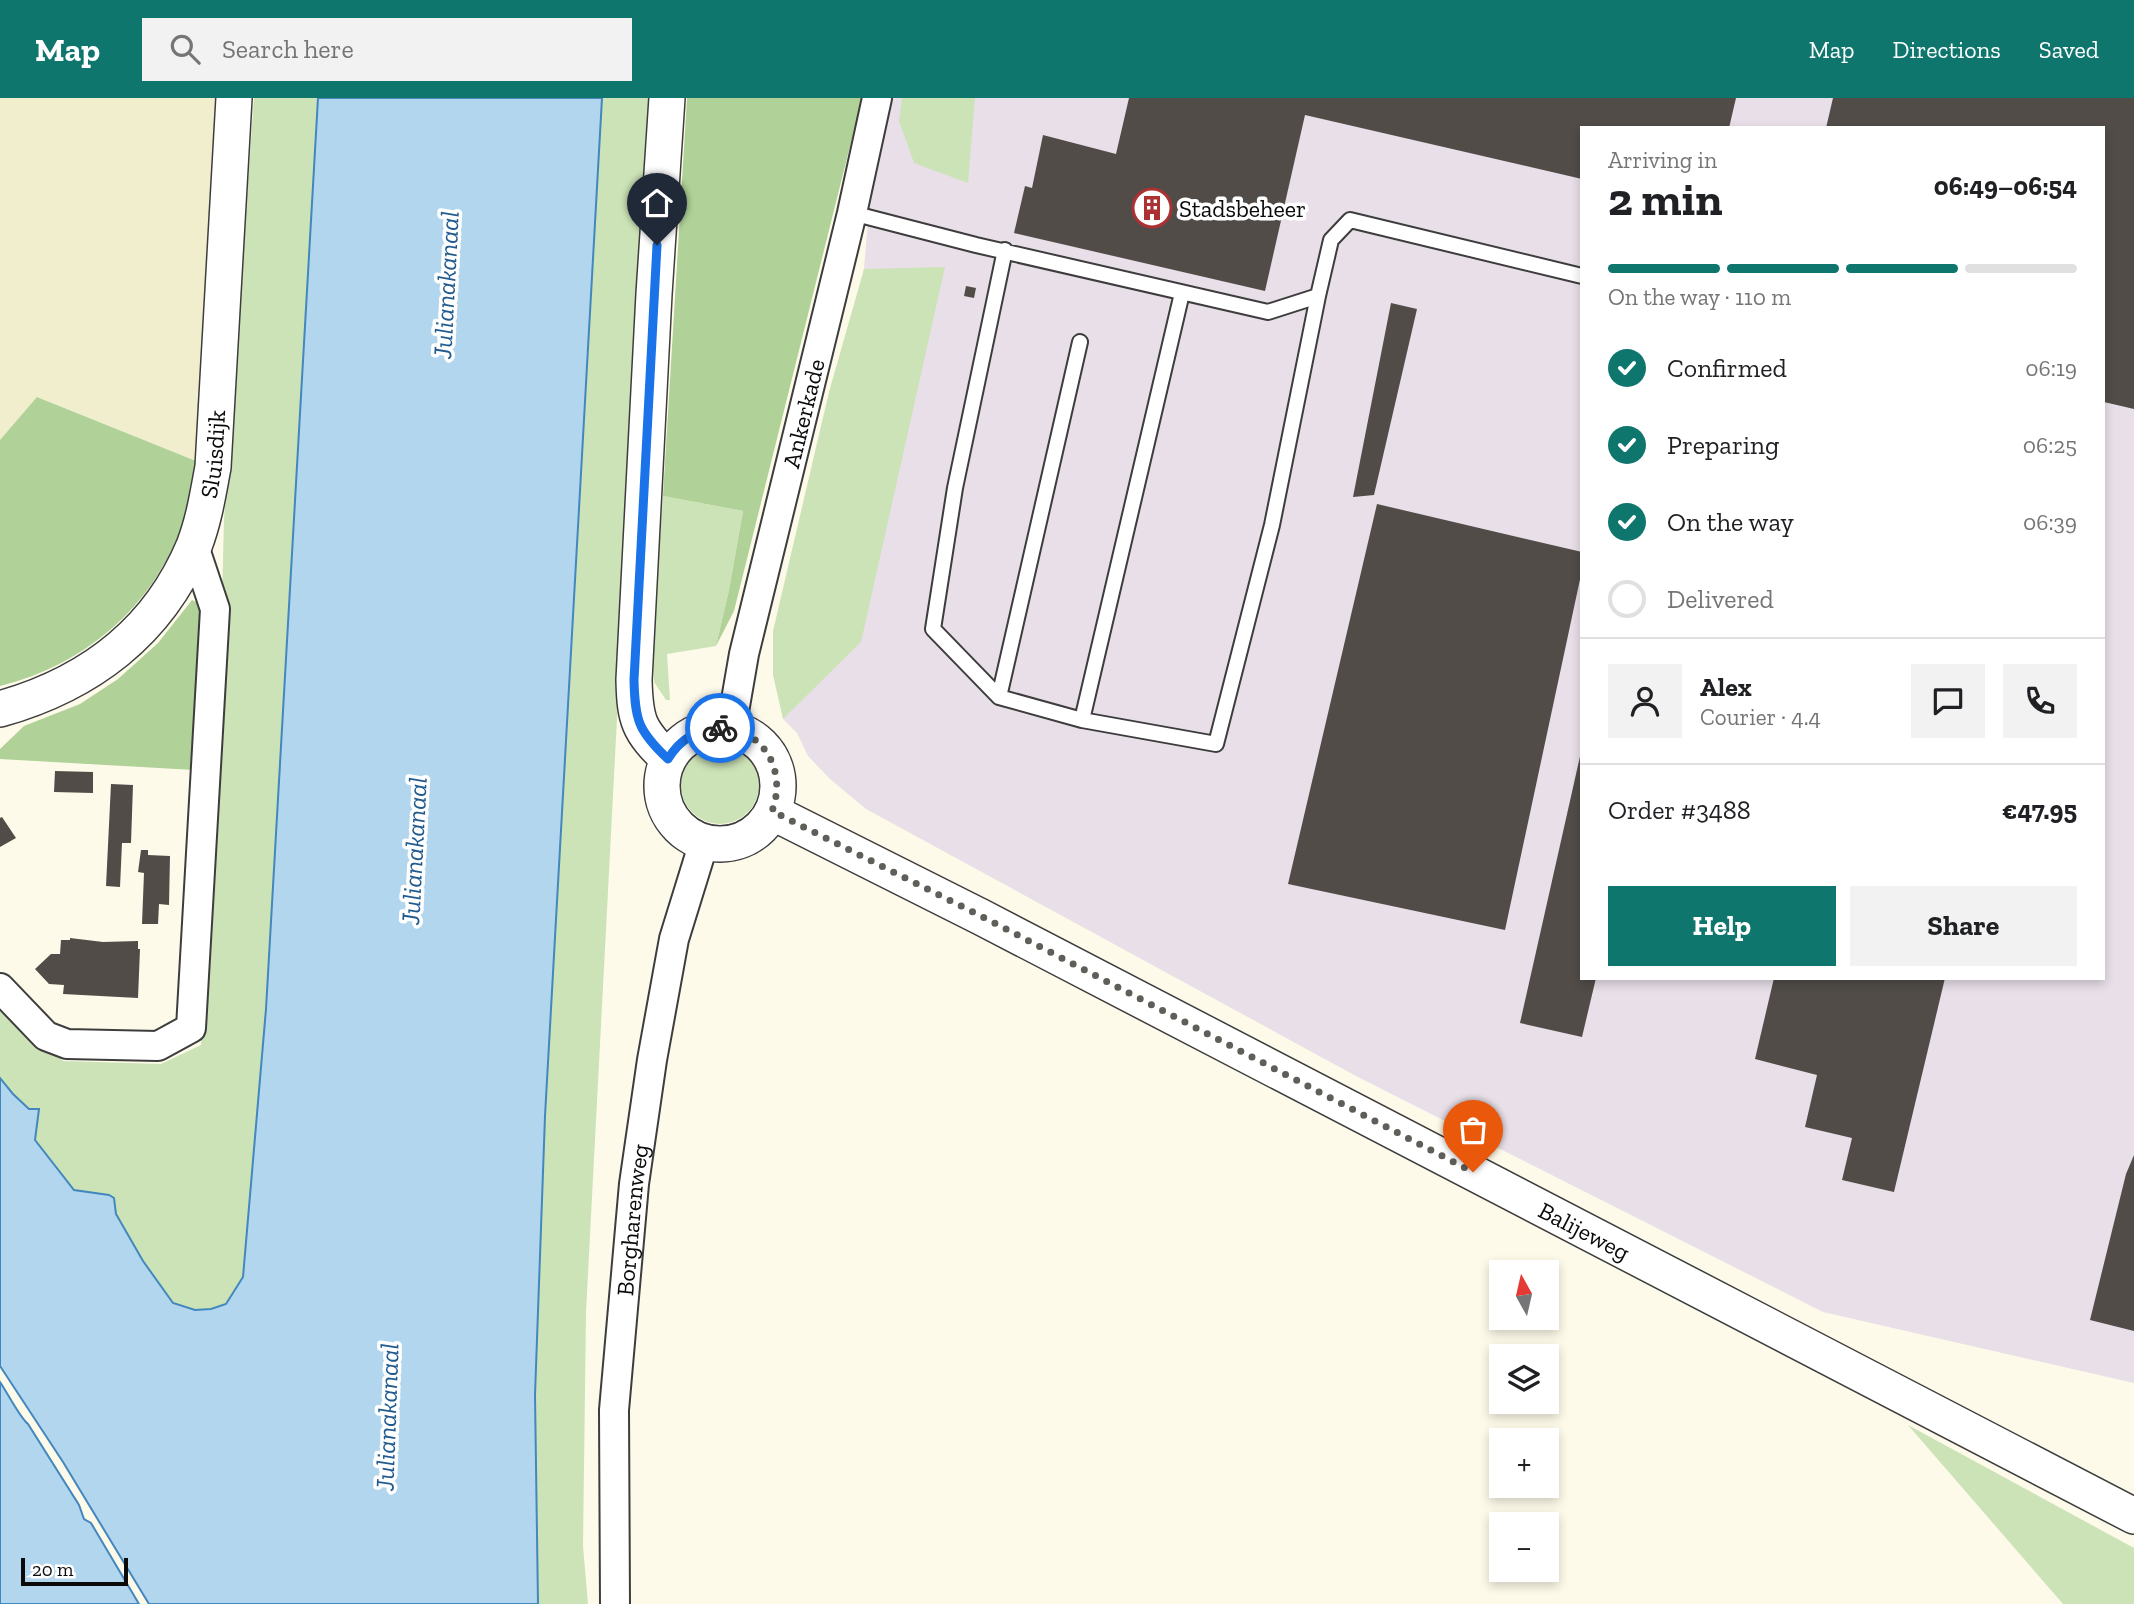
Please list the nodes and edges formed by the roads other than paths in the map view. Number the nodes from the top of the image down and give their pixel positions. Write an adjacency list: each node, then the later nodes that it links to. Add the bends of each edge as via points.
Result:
1 (234, 98): 10 (street, Sluisdijk, via 213,467)
2 (667, 98): 15 (street, via 634,680 639,723)
3 (877, 98): 4 (street, Ankerkade)
4 (852, 213): 5 (lane); 14 (street, Ankerkade, via 744,654)
5 (1005, 250): 7 (lane); 11 (lane, via 955,488 933,629)
6 (1580, 275): 8 (lane, via 1350,220 1331,240)
7 (1182, 293): 8 (lane, via 1268,312); 13 (lane)
8 (1318, 296): 13 (lane, via 1272,525 1216,744)
9 (1080, 342): 11 (lane)
10 (194, 546): 12 (street, Sluisdijk, via 168,597 106,661 67,684); 18 (street, via 215,609 191,1028 158,1046 67,1044 46,1036)
11 (999, 697): 13 (lane)
12 (0, 709)
13 (1082, 720)
14 (731, 729): 15 (street, via 704,729 677,746); 16 (street, via 752,737 771,758 778,789)
15 (668, 759): 17 (street, via 662,783 665,805 685,833)
16 (772, 811): 17 (street, via 760,828 745,838); 19 (street, Balijeweg)
17 (704, 842): 20 (street, Borgharenweg, via 674,939 634,1184 614,1410)
18 (0, 988)
19 (2134, 1516)
20 (615, 1604)

